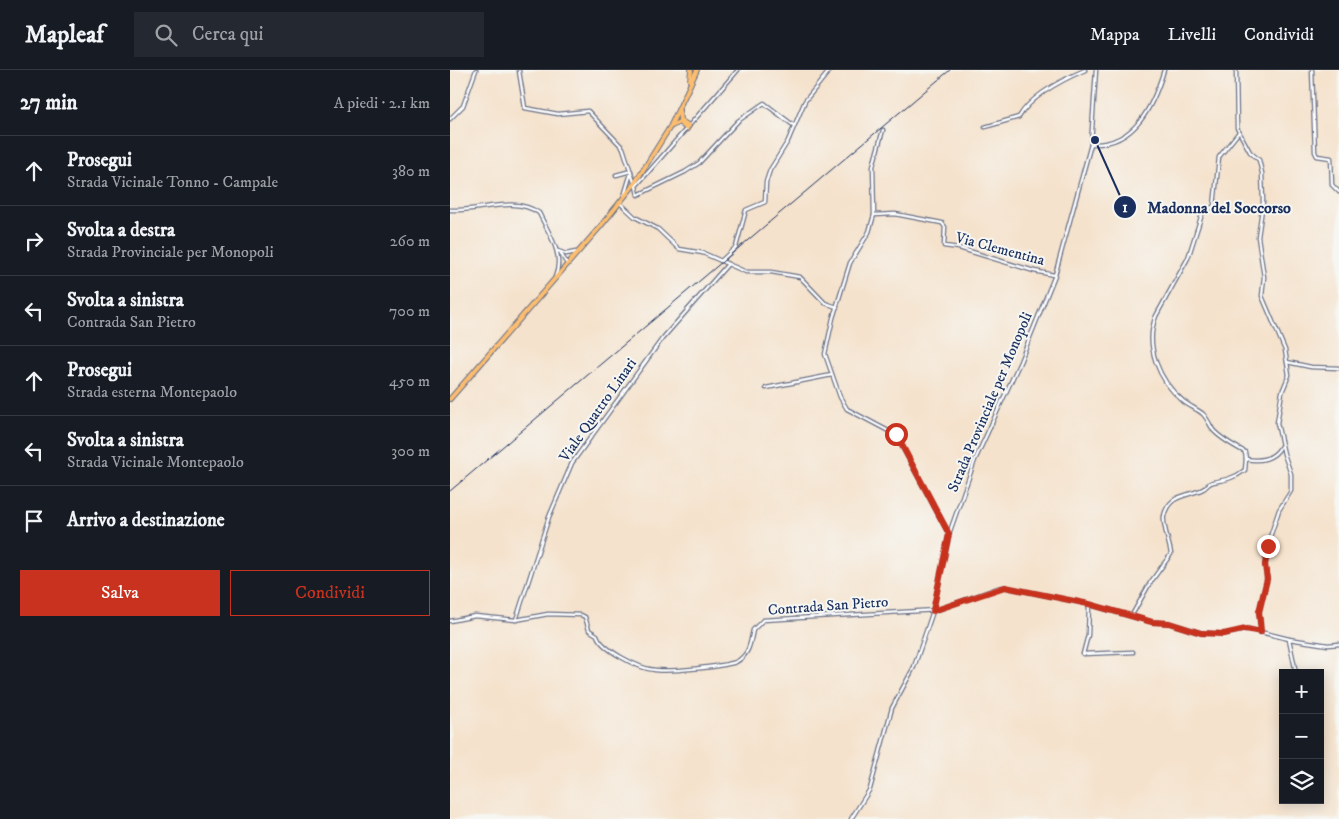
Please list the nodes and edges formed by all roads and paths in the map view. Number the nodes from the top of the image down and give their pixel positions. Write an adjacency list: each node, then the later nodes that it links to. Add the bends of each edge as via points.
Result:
1 (477, 70): 15 (street, via 463,106)
2 (518, 70): 3 (street); 24 (street, via 525,108 558,114 587,111 622,146)
3 (524, 70)
4 (691, 70): 13 (main road)
5 (697, 70): 13 (main road)
6 (738, 70): 18 (street)
7 (830, 70): 16 (street, via 805,101)
8 (1085, 70): 19 (street, via 1062,80 1026,107 1019,117)
9 (1096, 70): 22 (street, Strada Provinciale per Monopoli)
10 (1164, 70): 22 (street, via 1156,94 1139,125 1113,142)
11 (1236, 70): 21 (street)
12 (1312, 70): 28 (street, via 1315,152 1317,156 1331,158 1332,185)
13 (689, 88): 14 (main road)
14 (680, 108): 17 (main road); 18 (main road, via 680,120)
15 (450, 119)
16 (793, 125): 18 (street, via 764,102 738,121 694,166 638,195 636,186); 35 (street, via 788,141 767,176 765,202 746,210 736,248)
17 (670, 127): 18 (main road, via 678,122); 23 (main road)
18 (688, 127)
19 (985, 127)
20 (883, 130): 31 (street, via 874,162)
21 (1239, 132): 41 (street, via 1261,165 1263,197 1258,237 1264,277 1262,296); 47 (street, via 1220,152 1214,206 1202,214 1188,258 1156,316 1151,347 1164,380 1182,400 1204,416 1218,434 1244,452)
22 (1091, 144): 38 (street, Strada Provinciale per Monopoli)
23 (643, 170): 24 (street, via 638,173); 27 (main road)
24 (631, 171): 25 (street); 26 (street); 27 (street)
25 (616, 175)
26 (629, 181): 27 (street); 29 (street)
27 (634, 184): 29 (main road)
28 (1339, 192)
29 (621, 201): 32 (main road); 35 (street, via 635,217 658,229 677,248 703,253)
30 (450, 210): 33 (street, via 523,204 539,214)
31 (874, 215): 38 (street, Via Clementina, via 904,215 942,224 945,225 944,246); 40 (street, via 869,232 851,260)
32 (580, 250): 33 (street, via 570,254); 37 (main road)
33 (558, 251): 34 (street); 37 (street)
34 (559, 257): 37 (street); 39 (street)
35 (720, 261): 36 (street)
36 (728, 264): 40 (street, via 746,272 800,277 825,304); 52 (street, Viale Quattro Linari, via 662,339 572,464 549,517)
37 (567, 265): 39 (main road)
38 (1055, 275): 48 (street, Strada Provinciale per Monopoli, via 975,460)
39 (553, 281): 45 (main road)
40 (838, 307): 43 (street, via 825,352)
41 (1287, 362): 42 (street); 46 (street, via 1288,378 1277,419)
42 (1339, 368)
43 (832, 375): 44 (street); 48 (street, via 840,399 849,411 896,434)
44 (766, 388)
45 (450, 400)
46 (1282, 446): 47 (street, via 1272,456 1256,461); 54 (street, via 1292,474 1291,491 1279,510 1268,546 1267,579 1259,612)
47 (1246, 459): 51 (street, via 1242,473 1222,482 1212,482 1169,503 1164,519 1171,554 1146,589)
48 (949, 534): 50 (street, Strada Provinciale per Monopoli)
49 (1089, 604): 50 (street, Contrada San Pietro, via 1005,587); 51 (street, Contrada San Pietro); 57 (street, via 1088,635 1083,654)
50 (933, 611): 52 (street, Contrada San Pietro, via 765,620 753,630 752,642 744,657 736,662 656,671 621,657 600,642 597,634 588,628 584,615 548,614); 59 (street, Strada Provinciale per Monopoli, via 912,672 890,713 870,789)
51 (1132, 616): 54 (street, Contrada San Pietro, via 1201,633 1224,634 1246,629)
52 (516, 620): 53 (street, Contrada San Pietro, via 475,616)
53 (450, 621)
54 (1261, 632): 55 (street, Contrada San Pietro)
55 (1289, 639): 56 (street, Contrada San Pietro); 58 (street)
56 (1339, 644)
57 (1133, 652)
58 (1295, 669)
59 (850, 819)

